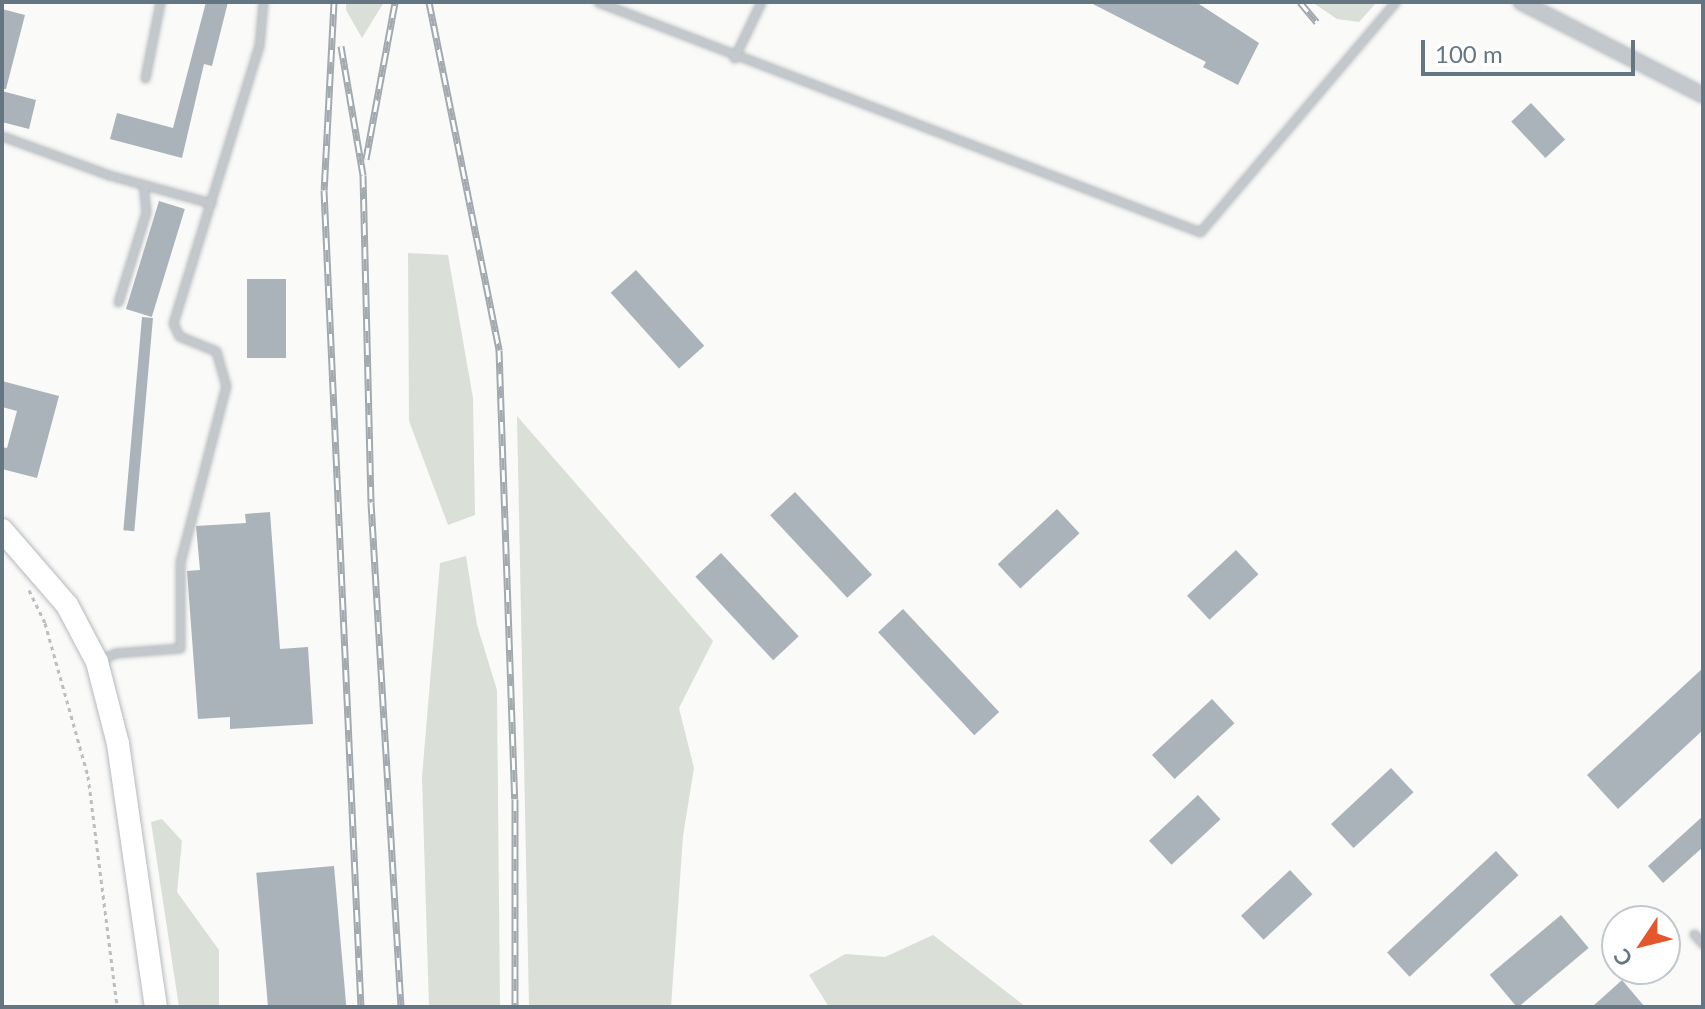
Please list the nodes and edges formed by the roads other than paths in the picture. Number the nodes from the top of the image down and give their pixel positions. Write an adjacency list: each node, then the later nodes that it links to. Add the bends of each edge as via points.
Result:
1 (160, 2): 8 (lane)
2 (263, 2): 12 (lane, via 259,46)
3 (598, 2): 7 (lane)
4 (761, 2): 7 (lane)
5 (1395, 2): 7 (lane, via 1200,232)
6 (1521, 2): 9 (street)
7 (734, 58)
8 (145, 78)
9 (1703, 95)
10 (2, 136): 11 (lane)
11 (143, 184): 12 (lane); 13 (lane, via 146,212)
12 (211, 203): 15 (lane, via 173,323 179,336 216,351 226,386 180,562 180,648 115,653)
13 (118, 302)
14 (2, 530): 15 (main road, via 67,605)
15 (97, 662): 18 (main road, via 118,744)
16 (1694, 934): 17 (lane)
17 (1703, 944)
18 (156, 1007)

